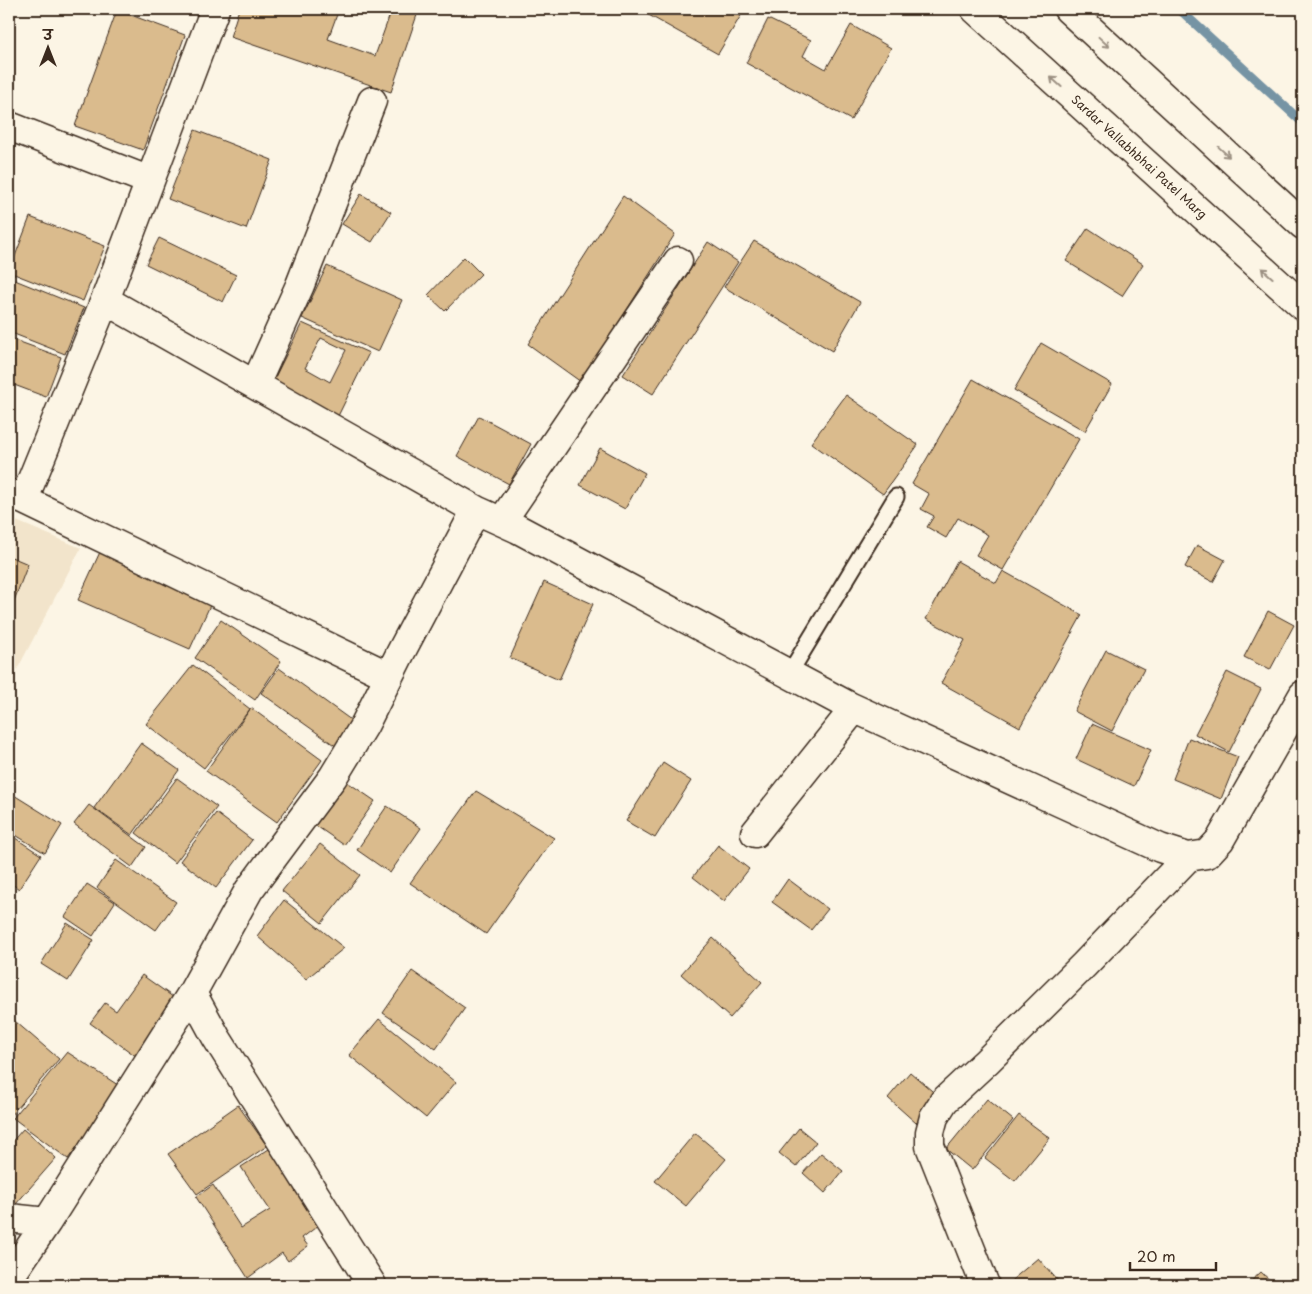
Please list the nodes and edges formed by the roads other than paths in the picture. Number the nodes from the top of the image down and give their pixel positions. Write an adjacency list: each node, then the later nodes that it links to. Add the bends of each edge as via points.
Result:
1 (215, 9): 6 (street)
2 (975, 9): 10 (street, Sardar Vallabhbhai Patel Marg, one-way to 2)
3 (1068, 9): 7 (street, one-way to 7)
4 (372, 101): 11 (street, via 308,266)
5 (9, 126): 6 (street)
6 (150, 181): 9 (street)
7 (1303, 225)
8 (678, 261): 15 (street)
9 (105, 300): 11 (street); 12 (street)
10 (1303, 306)
11 (255, 385): 14 (street)
12 (17, 496): 17 (street)
13 (896, 496): 16 (lane)
14 (476, 510): 15 (street); 17 (street)
15 (502, 522): 16 (street)
16 (789, 674): 19 (street)
17 (389, 676): 22 (street, via 364,726 332,777 249,890)
18 (1303, 696): 21 (street, via 1220,840 1207,854)
19 (854, 709): 20 (street); 21 (street)
20 (755, 833)
21 (1188, 858): 27 (street, via 1049,1000 944,1101 934,1117 930,1146)
22 (192, 993): 24 (street); 26 (street, via 216,1037)
23 (9, 1218): 24 (street)
24 (47, 1222): 25 (street)
25 (9, 1278)
26 (372, 1285)
27 (985, 1285)

